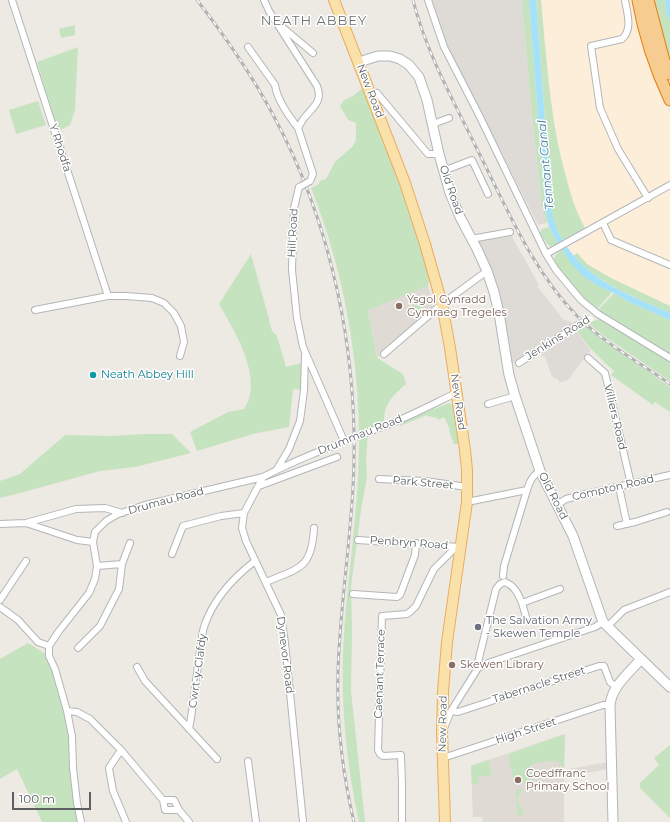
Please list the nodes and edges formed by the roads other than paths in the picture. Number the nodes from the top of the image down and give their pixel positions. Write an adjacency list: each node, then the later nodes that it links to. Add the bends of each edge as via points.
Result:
1 (12, 0): 29 (street, Y Rhodfa, via 26,36)
2 (264, 0): 8 (street)
3 (334, 0): 11 (main road, New Road)
4 (428, 0): 26 (street, via 444,47)
5 (625, 0): 22 (street, via 629,26 625,36 622,39 591,46 600,108 618,149)
6 (638, 0): 14 (highway, via 654,60)
7 (648, 0): 12 (highway, via 664,61)
8 (276, 23): 10 (street); 17 (street, via 319,91 316,106)
9 (248, 47): 17 (street, Hill Road, via 275,85)
10 (313, 53)
11 (359, 62): 16 (main road, Old Road, via 378,56 390,56 409,65 424,88); 30 (main road, New Road, via 426,244)
12 (670, 74)
13 (377, 93): 18 (street, Old Road, via 428,154)
14 (670, 100)
15 (449, 118): 16 (street)
16 (433, 124): 18 (main road, Old Road)
17 (298, 128): 33 (street, Hill Road, bridge, via 313,174 310,181 299,187 294,208 292,270 297,318)
18 (439, 154): 19 (main road, Old Road)
19 (443, 171): 21 (street, via 472,160); 25 (main road, Old Road)
20 (670, 185): 22 (street)
21 (488, 194)
22 (648, 198): 23 (street)
23 (603, 223): 26 (street); 27 (street, via 611,240)
24 (510, 232): 25 (street)
25 (471, 239): 28 (main road, Old Road)
26 (546, 254): 32 (street, via 581,300)
27 (670, 265)
28 (487, 272): 30 (street); 40 (main road, Old Road, via 499,313)
29 (108, 296): 31 (street); 35 (street, via 152,298 164,303 174,313 181,326 184,342)
30 (442, 304): 34 (street); 39 (main road, New Road)
31 (34, 310)
32 (598, 314): 37 (street); 38 (street, Jenkins Road, bridge)
33 (304, 347): 42 (street, Hill Road); 44 (street, via 304,390 300,421)
34 (384, 354)
35 (180, 356)
36 (588, 358): 49 (street, Villiers Road, via 605,373)
37 (670, 358)
38 (519, 363)
39 (456, 393): 42 (street, Drummau Road, via 389,425); 51 (main road, New Road, via 465,450)
40 (515, 396): 41 (street); 45 (main road, Old Road)
41 (488, 404)
42 (344, 441): 44 (street, Drummau Road)
43 (337, 456): 50 (street, Drummau Road)
44 (277, 469): 47 (street, Drummau Road)
45 (540, 471): 53 (street, via 531,478); 55 (main road, Old Road)
46 (670, 474): 49 (street, Compton Road)
47 (263, 477): 50 (street, Dynevor Road); 57 (street, Drumau Road, via 145,505)
48 (379, 479): 51 (street, Park Street)
49 (631, 484): 52 (street, Compton Road)
50 (259, 486): 58 (street, Dynevor Road)
51 (467, 487): 54 (main road, New Road)
52 (619, 487): 55 (street, Compton Road, via 561,501); 61 (street)
53 (527, 490): 54 (street); 74 (street)
54 (467, 502): 68 (main road, New Road)
55 (557, 505): 83 (main road, Old Road, via 578,547)
56 (667, 512): 61 (street)
57 (122, 513): 59 (street, via 105,508 76,509); 65 (street, Drumau Road, via 100,526 95,532)
58 (244, 513): 69 (street, via 183,526); 70 (street, Dynevor Road, via 242,528)
59 (26, 523): 60 (street); 65 (street, via 77,540)
60 (0, 524)
61 (627, 524): 62 (street)
62 (617, 526)
63 (314, 528): 75 (street, via 309,557 300,568)
64 (358, 540): 67 (street, Penbryn Road)
65 (93, 542): 73 (street)
66 (130, 543): 72 (street)
67 (416, 543): 68 (street, Penbryn Road); 78 (street, via 415,555 400,595 397,597)
68 (458, 547): 95 (main road, New Road, via 447,642); 107 (street, Caenant Terrace, via 434,569 416,606 407,614 382,616 378,750 383,756 401,755)
69 (172, 554)
70 (256, 560): 75 (street, Dynevor Road); 94 (street, Cwrt-y-Clafdy, via 237,574 217,599 204,627)
71 (26, 561): 79 (street)
72 (122, 564): 73 (street); 85 (street, via 119,589 100,626)
73 (97, 566): 84 (street, via 89,593)
74 (503, 576)
75 (266, 582): 106 (street, Dynevor Road, via 281,615)
76 (560, 589): 80 (street)
77 (670, 592): 83 (street, via 624,610)
78 (353, 594)
79 (0, 600)
80 (522, 603): 82 (street); 88 (street, via 513,587 505,582 496,589)
81 (0, 607): 84 (street, via 18,620 38,642)
82 (526, 617)
83 (605, 624): 86 (main road, Old Road); 88 (street)
84 (49, 646): 92 (street, via 49,656)
85 (78, 648)
86 (641, 659): 89 (main road); 90 (main road, Old Road)
87 (137, 667): 94 (street, via 145,681)
88 (478, 668): 93 (street)
89 (616, 687): 91 (main road); 93 (street, Tabernacle Street, via 610,682 604,666 599,666 458,712)
90 (670, 687)
91 (610, 705): 97 (street, High Street, via 603,705); 109 (main road)
92 (67, 711): 96 (street, via 77,712 90,719); 102 (street)
93 (451, 711): 95 (street)
94 (189, 729): 98 (street)
95 (442, 732): 97 (main road, New Road)
96 (120, 750): 100 (street); 103 (street, via 109,768 114,791)
97 (442, 757): 108 (main road, New Road)
98 (217, 759)
99 (248, 761): 105 (street)
100 (163, 800): 101 (street, via 174,800); 101 (street, via 165,810)
101 (179, 810): 104 (street)
102 (81, 822)
103 (126, 822)
104 (189, 822)
105 (256, 822)
106 (303, 822)
107 (402, 822)
108 (445, 822)
109 (613, 822)

